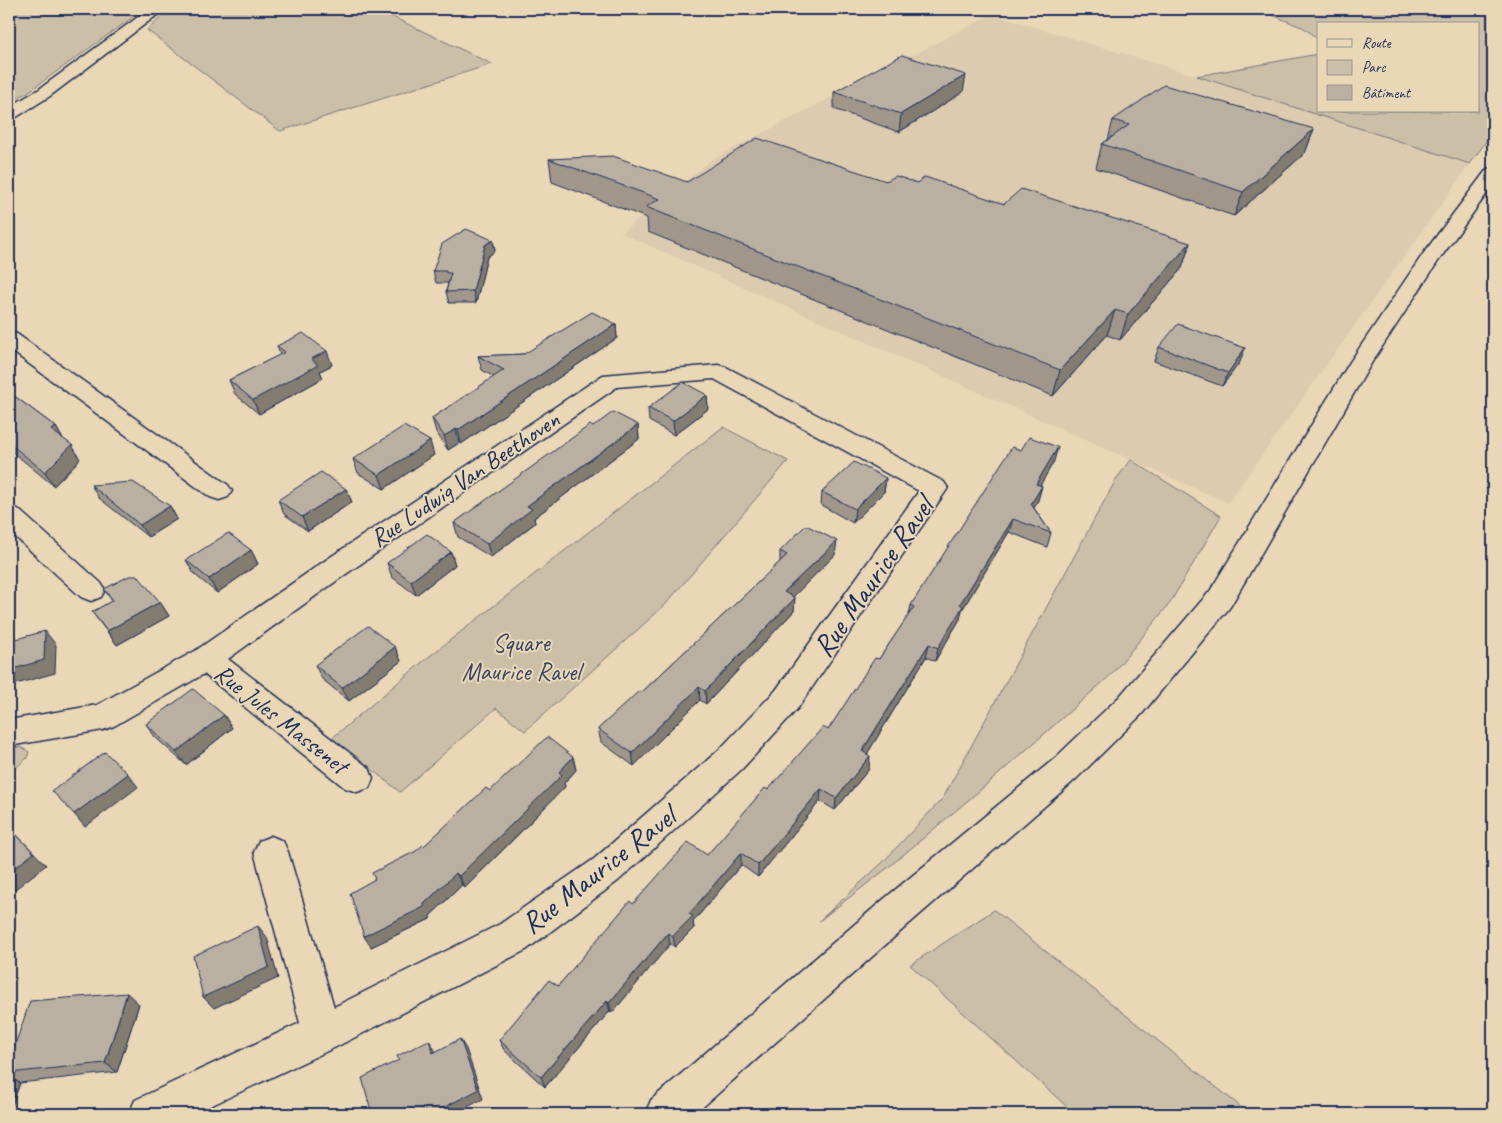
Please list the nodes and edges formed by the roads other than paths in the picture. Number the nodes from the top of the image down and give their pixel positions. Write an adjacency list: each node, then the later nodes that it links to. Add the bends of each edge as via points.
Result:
1 (158, 9): 2 (street, via 44,93)
2 (9, 114)
3 (1493, 173): 15 (street, via 1430,258 1361,362 1220,599 1130,706 1065,769)
4 (9, 339): 6 (street)
5 (935, 488): 9 (street, Rue Ludwig Van Beethoven, via 718,372 611,380); 13 (street, Rue Maurice Ravel, via 787,699 731,759 667,817 606,870 513,937)
6 (219, 491)
7 (9, 516): 8 (street)
8 (91, 590)
9 (206, 659): 10 (street, Rue Ludwig Van Beethoven, via 103,717); 11 (street, Rue Jules Massenet)
10 (9, 733)
11 (357, 778)
12 (271, 852): 13 (street)
13 (322, 1033): 14 (street, Rue Maurice Ravel)
14 (149, 1114)
15 (665, 1114)

